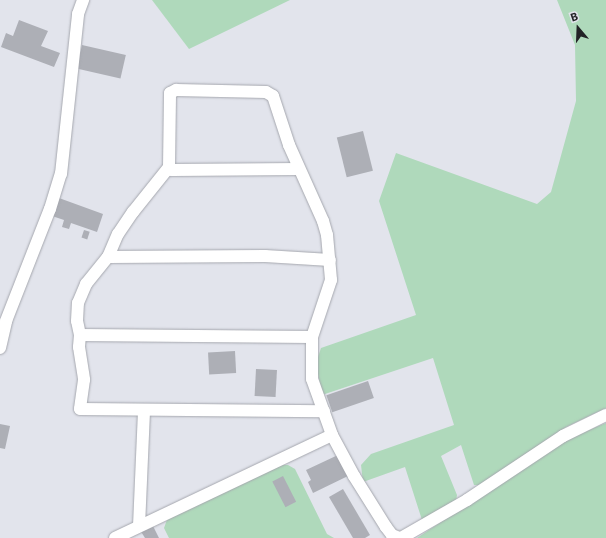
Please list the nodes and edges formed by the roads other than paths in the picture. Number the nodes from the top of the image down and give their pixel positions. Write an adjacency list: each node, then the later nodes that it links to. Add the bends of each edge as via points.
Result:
1 (83, 0): 8 (street, via 77,21 61,174 6,321)
2 (169, 167): 3 (street, via 172,170); 3 (street, via 170,93 176,90 266,92 273,96); 4 (street, via 132,212)
3 (299, 169): 5 (street, via 323,221)
4 (108, 257): 5 (street, via 265,256); 6 (street, via 86,284 78,303 77,321)
5 (330, 260): 7 (street, via 330,288)
6 (80, 335): 7 (street); 9 (street, via 79,347 84,380 80,409)
7 (312, 338): 10 (street, via 312,379)
8 (0, 348)
9 (144, 411): 10 (street); 13 (street)
10 (324, 411): 12 (street)
11 (606, 415): 15 (street, via 563,436 467,500)
12 (332, 435): 13 (street); 15 (street, via 386,527 392,535)
13 (139, 526): 14 (street)
14 (116, 538)
15 (400, 538)

